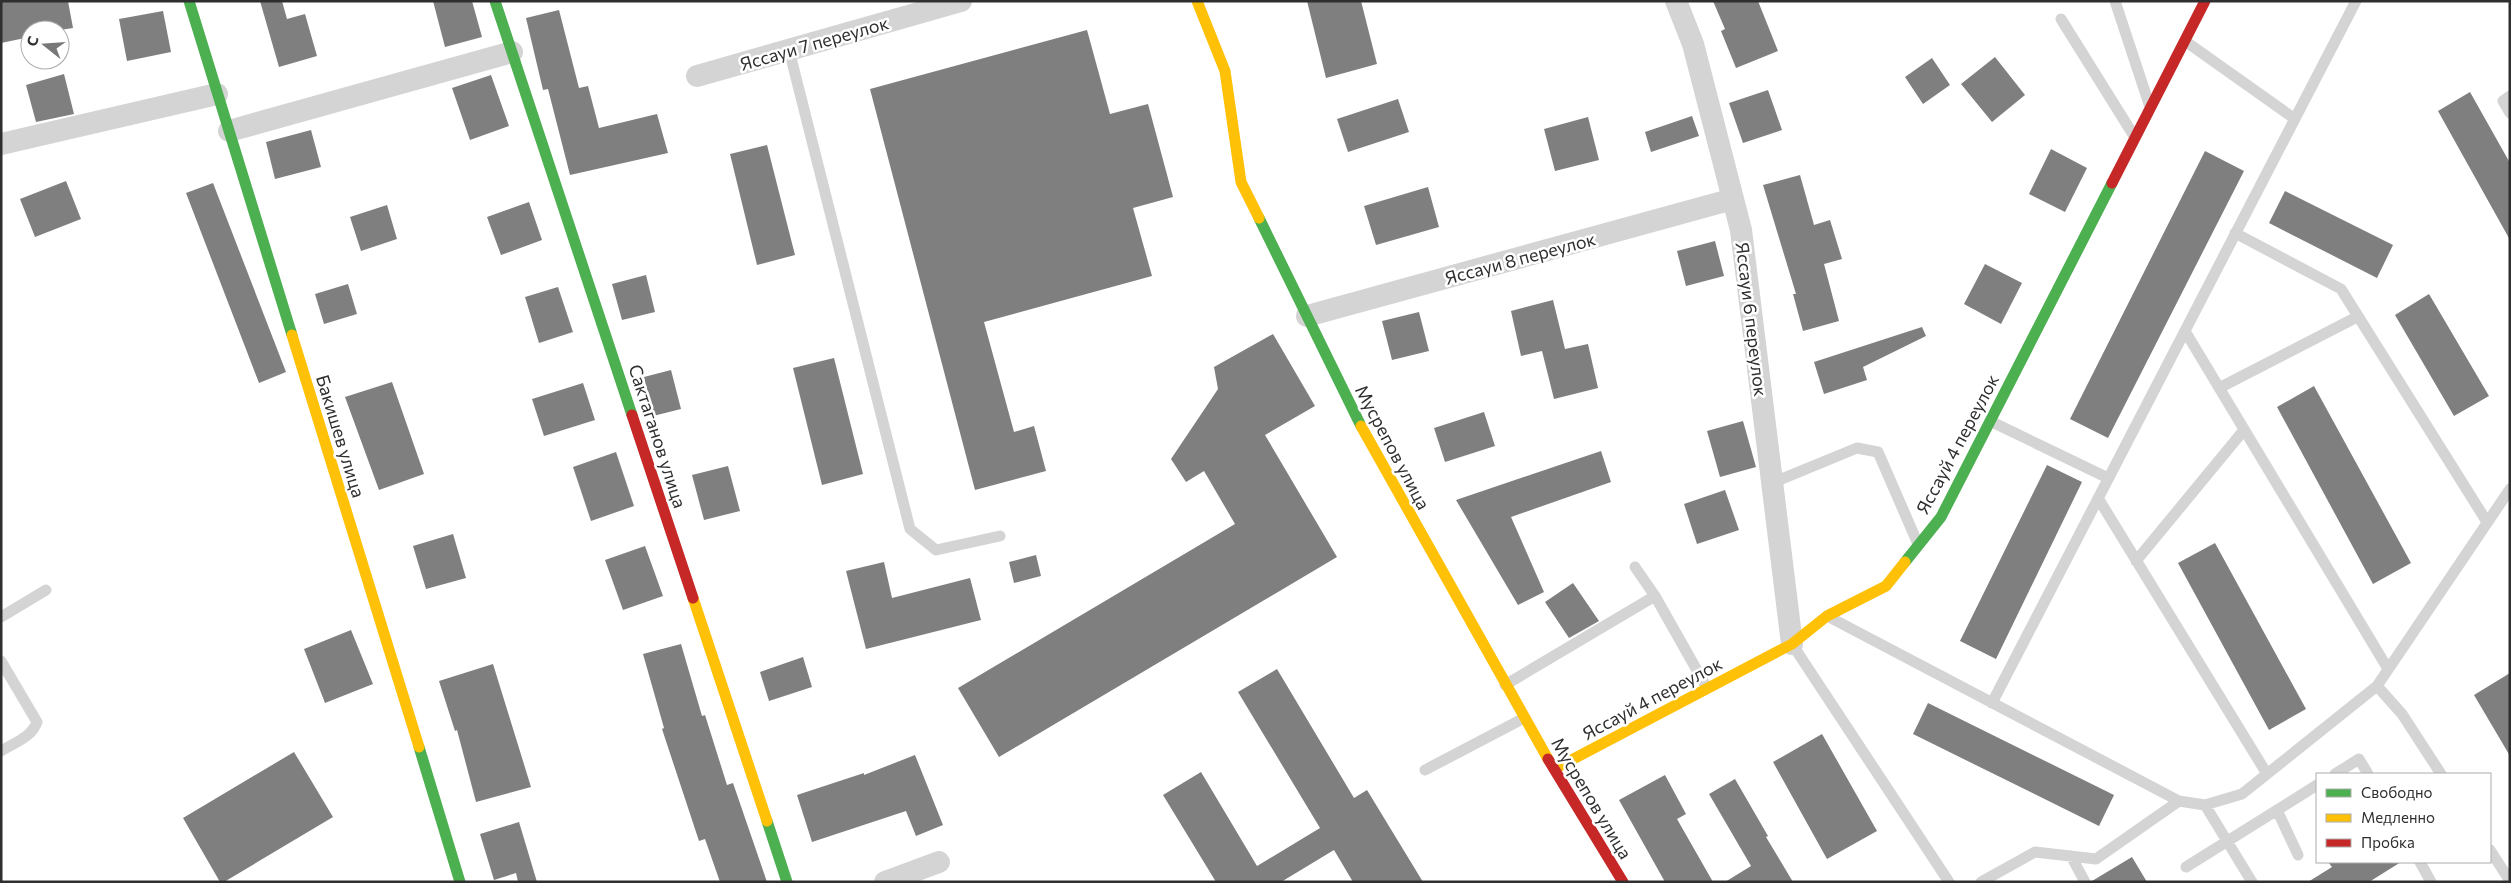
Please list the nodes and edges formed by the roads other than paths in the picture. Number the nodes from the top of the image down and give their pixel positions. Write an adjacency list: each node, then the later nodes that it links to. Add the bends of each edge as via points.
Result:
1 (189, 1): 14 (street, Бакишев улица)
2 (495, 1): 12 (street, Сактаганов улица)
3 (961, 1): 11 (street, Яссауи 7 переулок)
4 (1197, 1): 24 (street, Мусрепов улица, via 1225,71 1241,182)
5 (1676, 1): 22 (street, Яссауи 6 переулок, via 1693,44)
6 (2115, 1): 16 (lane)
7 (2205, 1): 10 (street, Яссауй 4 переулок)
8 (2356, 1): 18 (lane)
9 (2061, 19): 20 (lane)
10 (2185, 41): 16 (street, Яссауй 4 переулок); 18 (lane)
11 (789, 50): 13 (street, Яссауи 7 переулок); 35 (lane, via 910,529 936,550)
12 (512, 52): 19 (street); 71 (street, Сактаганов улица)
13 (697, 76)
14 (218, 94): 19 (street, Бакишев улица); 21 (street)
15 (2510, 96): 17 (lane, via 2503,101)
16 (2150, 108): 20 (street, Яссауй 4 переулок)
17 (2510, 113)
18 (2295, 119): 23 (lane)
19 (229, 131): 70 (street, Бакишев улица)
20 (2135, 138): 28 (street, Яссауй 4 переулок)
21 (1, 144)
22 (1733, 200): 24 (street, Яссауи 8 переулок); 31 (street, Яссауи 6 переулок, via 1741,230)
23 (2235, 233): 25 (lane, via 2341,289); 26 (lane)
24 (1307, 316): 46 (street, Мусрепов улица, via 1373,451)
25 (2357, 317): 27 (lane); 34 (lane)
26 (2184, 331): 27 (lane); 30 (lane)
27 (2219, 388): 29 (lane)
28 (1990, 421): 30 (lane); 36 (street, Яссауй 4 переулок, via 1941,517)
29 (2244, 430): 37 (lane); 45 (lane)
30 (2108, 478): 33 (lane)
31 (1772, 484): 36 (lane, via 1857,448 1878,452); 43 (street, Яссауи 6 переулок)
32 (2510, 488): 34 (lane)
33 (2098, 498): 37 (lane); 49 (lane)
34 (2487, 522): 45 (lane)
35 (1000, 536)
36 (1918, 545): 41 (street, Яссауй 4 переулок, via 1886,586)
37 (2136, 560): 57 (lane)
38 (1635, 567): 40 (lane)
39 (46, 590): 42 (lane)
40 (1655, 596): 46 (lane); 48 (lane)
41 (1827, 616): 43 (street, Яссауй 4 переулок); 49 (lane)
42 (1, 617)
43 (1792, 644): 48 (street, Яссауй 4 переулок); 74 (lane)
44 (1, 661): 51 (lane, via 37,722 35,729 24,738)
45 (2388, 669): 47 (lane)
46 (1505, 685): 50 (street, Мусрепов улица)
47 (2376, 686): 56 (lane, via 2402,714); 57 (lane)
48 (1707, 688): 52 (street, Яссауй 4 переулок)
49 (1992, 703): 59 (lane)
50 (1524, 718): 52 (street, Мусрепов улица); 53 (lane)
51 (1, 751)
52 (1556, 768): 73 (street, Мусрепов улица)
53 (1424, 770)
54 (2337, 773): 55 (lane, via 2359,759)
55 (2367, 773)
56 (2440, 773)
57 (2267, 774): 60 (lane, via 2242,794)
58 (2316, 786): 61 (lane)
59 (2179, 801): 60 (lane); 65 (lane, via 2096,859)
60 (2206, 804): 62 (lane)
61 (2277, 810): 62 (lane); 64 (lane)
62 (2227, 840): 68 (lane); 77 (lane)
63 (2491, 852): 69 (lane)
64 (2298, 855)
65 (2071, 856): 75 (lane, via 2035,852); 76 (lane)
66 (939, 862): 72 (street)
67 (2421, 863): 78 (lane)
68 (2186, 867)
69 (2510, 881)
70 (460, 882)
71 (787, 882)
72 (885, 882)
73 (1623, 882)
74 (1949, 882)
75 (1981, 882)
76 (2085, 882)
77 (2252, 882)
78 (2432, 882)

